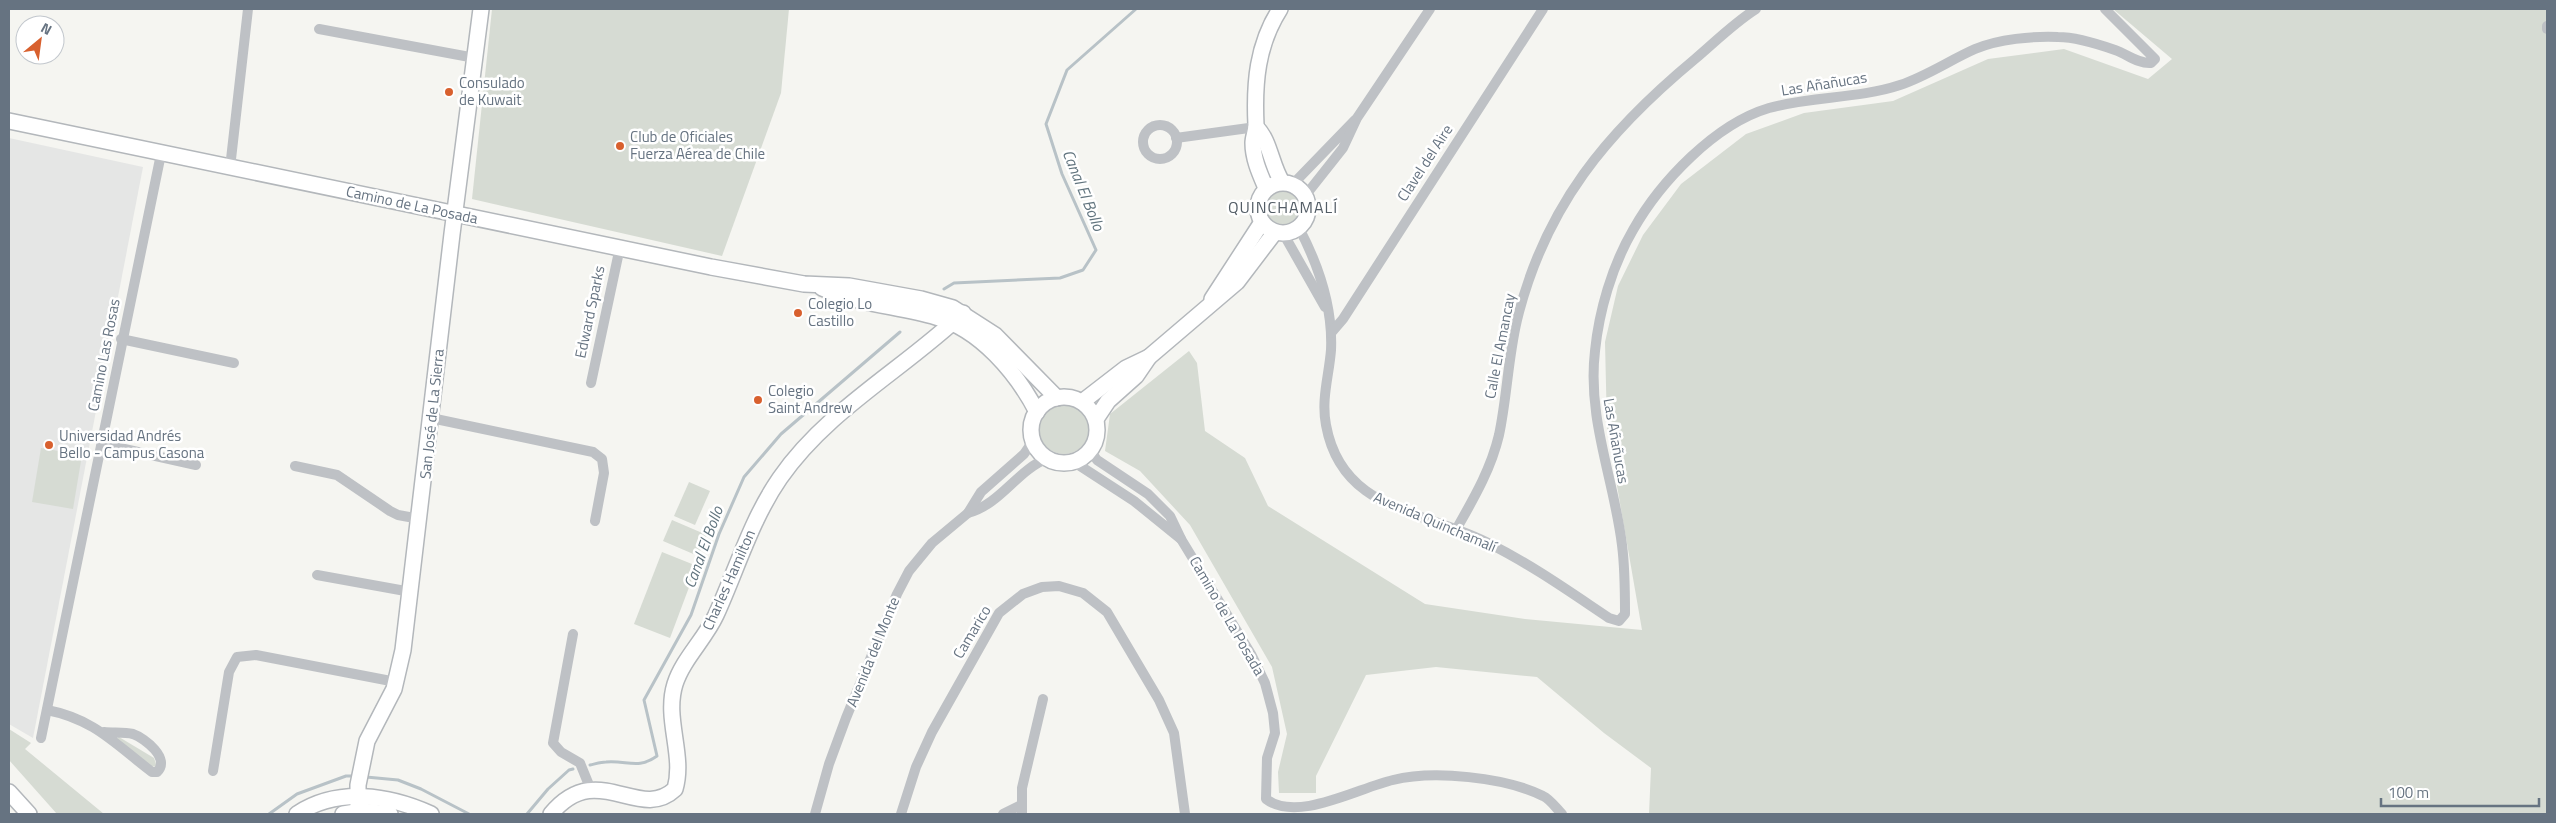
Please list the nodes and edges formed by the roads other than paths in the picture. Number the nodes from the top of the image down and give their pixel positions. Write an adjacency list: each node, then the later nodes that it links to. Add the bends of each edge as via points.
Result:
1 (248, 9): 15 (street)
2 (481, 9): 9 (street, San José de La Sierra)
3 (1280, 9): 12 (street, via 1265,38 1258,62 1254,89)
4 (1430, 9): 10 (street)
5 (1543, 9): 27 (street, Clavel del Aire)
6 (1756, 9): 47 (street, Calle El Amancay, via 1634,112 1596,155 1560,210 1541,248 1522,300 1495,448 1484,479)
7 (2105, 9): 51 (street, Las Añañucas, via 2155,59 2151,64 2144,64 2116,50 2061,37 2029,38 1977,48 1939,69 1899,85 1859,95 1801,101 1767,109 1721,132 1693,155 1663,187 1633,230 1610,282 1595,351 1592,401 1622,544 1625,614)
8 (319, 29): 9 (street)
9 (476, 58): 19 (street, San José de La Sierra)
10 (1358, 118): 16 (street); 18 (street, via 1343,148)
11 (9, 121): 14 (street, Camino de La Posada)
12 (1256, 127): 13 (street); 16 (street, via 1264,138 1272,162); 17 (street, via 1253,148)
13 (1176, 138)
14 (161, 154): 15 (street, Camino de La Posada); 28 (street, Camino Las Rosas)
15 (230, 168): 19 (street, Camino de La Posada)
16 (1288, 183): 17 (street); 18 (street)
17 (1266, 188): 20 (street, via 1257,204)
18 (1305, 196): 21 (street, via 1307,216)
19 (454, 214): 23 (street, Camino de La Posada); 35 (street, San José de La Sierra)
20 (1262, 222): 22 (street); 24 (street)
21 (1299, 228): 22 (street); 25 (street, Avenida Quinchamalí, via 1321,273)
22 (1279, 233): 24 (street, via 1237,282); 25 (street, Avenida Quinchamalí)
23 (620, 247): 26 (street, Camino de La Posada, via 816,286 849,286 900,294 939,303); 31 (street, Edward Sparks)
24 (1208, 305): 29 (street)
25 (1327, 310): 27 (street, Avenida Quinchamalí)
26 (957, 318): 32 (street, Camino de La Posada, via 995,335); 34 (street, Camino de La Posada, via 1002,362 1025,390); 59 (street, Charles Hamilton, via 822,431 795,459 768,498 715,618 676,682 671,718 678,772 675,789 661,800 649,802)
27 (1331, 333): 47 (street, Avenida Quinchamalí, via 1324,412 1332,448 1343,468 1358,486 1385,504)
28 (121, 339): 30 (street); 38 (street, Camino Las Rosas)
29 (1149, 357): 33 (street, via 1126,368); 36 (street, via 1136,376 1108,401)
30 (234, 363)
31 (591, 383)
32 (1057, 398): 33 (street, via 1073,398); 34 (street)
33 (1082, 402): 36 (street)
34 (1037, 412): 37 (street, via 1032,423)
35 (431, 418): 45 (street, San José de La Sierra); 46 (street, via 594,452 602,459 604,473)
36 (1096, 419): 39 (street, via 1097,436)
37 (1034, 442): 40 (street); 44 (street, Avenida del Monte, via 981,492)
38 (102, 444): 42 (street); 55 (street, Camino Las Rosas)
39 (1090, 450): 41 (street); 48 (street, Camino de La Posada, via 1095,459 1157,501 1170,516)
40 (1048, 458): 41 (street); 44 (street, Avenida del Monte, via 1034,465 989,504)
41 (1074, 462): 48 (street, Camino de La Posada, via 1134,501)
42 (196, 465)
43 (295, 466): 45 (street, via 337,475 390,511)
44 (968, 513): 71 (street, Avenida del Monte, via 932,543 916,560 903,582 840,733)
45 (420, 518): 50 (street, San José de La Sierra)
46 (595, 521)
47 (1457, 528): 51 (street, Avenida Quinchamalí, via 1510,554 1609,618)
48 (1182, 539): 62 (street, Camino de La Posada, via 1265,683 1275,733 1267,758 1266,799)
49 (317, 574): 50 (street)
50 (410, 592): 53 (street, San José de La Sierra)
51 (1619, 621)
52 (573, 634): 59 (street, via 553,743 580,764)
53 (396, 682): 58 (street, via 256,655 238,657 229,672); 61 (street, San José de La Sierra, via 368,741)
54 (1042, 699): 63 (street, via 1022,788)
55 (47, 710): 56 (street, via 70,715); 57 (street, Camino Las Rosas)
56 (104, 732): 56 (street, via 127,733 142,740 158,755 160,770 152,772)
57 (41, 738)
58 (213, 771)
59 (591, 790): 70 (street, via 572,796)
60 (9, 792): 65 (street)
61 (357, 796): 64 (street, San José de La Sierra); 66 (street, via 319,802); 69 (street, via 401,803)
62 (1272, 809): 75 (street, Camino de La Posada, via 1310,808 1393,780 1438,776 1520,787 1545,796)
63 (1022, 810): 73 (street)
64 (358, 812): 67 (street); 68 (street)
65 (29, 814)
66 (297, 814)
67 (343, 814)
68 (390, 814)
69 (431, 814)
70 (551, 814)
71 (815, 814)
72 (901, 814): 74 (street, Camarico, via 916,767 932,732 999,613 1022,594 1059,586 1083,593 1107,612 1162,705 1174,733)
73 (1003, 814)
74 (1185, 814)
75 (1562, 814)

